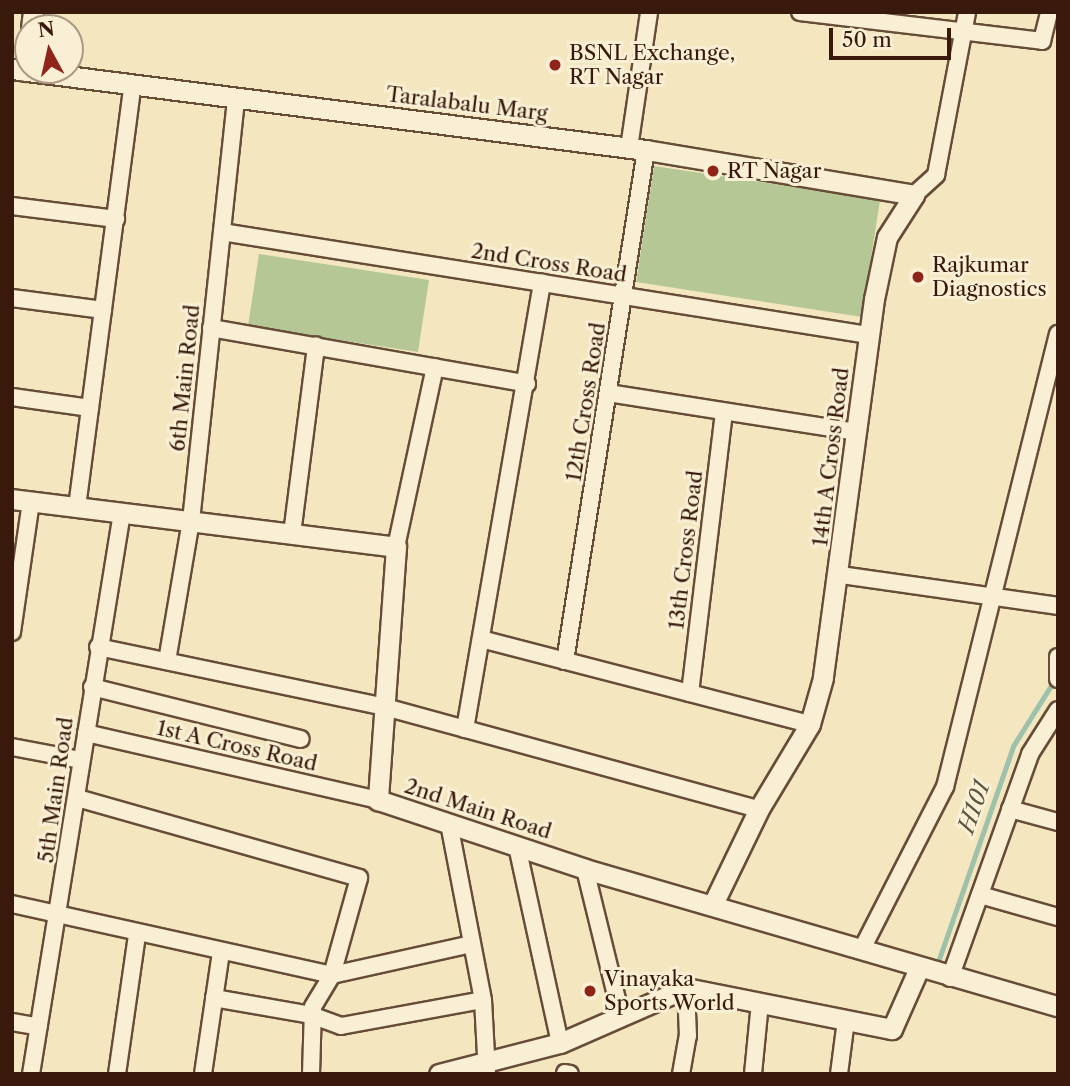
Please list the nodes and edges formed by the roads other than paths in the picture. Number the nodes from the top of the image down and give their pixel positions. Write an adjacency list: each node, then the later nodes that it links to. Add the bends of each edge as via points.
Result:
1 (649, 12): 10 (street, 12th Cross Road)
2 (800, 12): 5 (street)
3 (967, 12): 6 (street, 14th A Cross Road)
4 (1049, 12): 6 (street, via 1042,41)
5 (875, 17): 6 (street)
6 (965, 32): 11 (street, 14th A Cross Road, via 936,175)
7 (84, 78): 8 (street, Taralabalu Marg)
8 (133, 84): 9 (street, Taralabalu Marg); 13 (street)
9 (236, 97): 10 (street, Taralabalu Marg); 14 (street, 6th Main Road)
10 (637, 149): 11 (street, Taralabalu Marg); 16 (street, 12th Cross Road)
11 (914, 195): 21 (street, 14th A Cross Road, via 887,237)
12 (12, 206): 13 (street)
13 (116, 219): 18 (street)
14 (222, 232): 15 (street, 2nd Cross Road); 19 (street, 6th Main Road)
15 (542, 283): 16 (street, 2nd Cross Road); 24 (street)
16 (624, 296): 21 (street, 2nd Cross Road); 25 (street, 12th Cross Road)
17 (12, 298): 18 (street)
18 (103, 310): 27 (street)
19 (211, 328): 22 (street); 33 (street, 6th Main Road)
20 (1058, 334): 37 (street)
21 (869, 335): 29 (street, 14th A Cross Road)
22 (316, 346): 23 (street); 34 (street)
23 (435, 367): 24 (street); 35 (street)
24 (527, 384): 40 (street)
25 (608, 393): 28 (street); 43 (street, 12th Cross Road)
26 (12, 397): 27 (street)
27 (90, 408): 31 (street)
28 (724, 412): 29 (street); 47 (street, 13th Cross Road)
29 (856, 432): 36 (street, 14th A Cross Road)
30 (21, 500): 31 (street); 39 (street)
31 (77, 507): 32 (street)
32 (122, 513): 33 (street); 41 (street, 5th Main Road)
33 (191, 521): 34 (street); 44 (street, 6th Main Road)
34 (292, 534): 35 (street)
35 (396, 547): 48 (street, 2nd Main Road)
36 (841, 575): 37 (street); 50 (street, 14th A Cross Road, via 824,678)
37 (992, 593): 38 (street); 71 (street, via 945,787)
38 (1058, 606)
39 (12, 632)
40 (481, 639): 43 (street); 51 (street)
41 (98, 647): 44 (street); 46 (street, 5th Main Road)
42 (1058, 657): 45 (street)
43 (565, 661): 47 (street)
44 (167, 662): 48 (street)
45 (1056, 678)
46 (92, 687): 52 (street, 5th Main Road); 53 (street)
47 (690, 693): 50 (street)
48 (385, 707): 51 (street); 57 (street, 2nd Main Road)
49 (1056, 717): 59 (street, via 1030,754)
50 (810, 724): 58 (street, 14th A Cross Road)
51 (465, 729): 58 (street)
52 (86, 733): 55 (street, 5th Main Road); 57 (street, 1st A Cross Road)
53 (300, 739)
54 (12, 747): 55 (street)
55 (81, 760): 56 (street, 5th Main Road)
56 (76, 798): 67 (street, 5th Main Road); 74 (street, via 359,878)
57 (378, 800): 61 (street, 2nd Main Road)
58 (759, 808): 65 (street, 14th A Cross Road)
59 (1010, 809): 60 (street); 64 (street)
60 (1058, 822)
61 (449, 824): 62 (street, 2nd Main Road); 70 (street)
62 (517, 846): 63 (street, 2nd Main Road); 86 (street)
63 (585, 869): 65 (street, 2nd Main Road); 82 (street)
64 (980, 895): 68 (street); 75 (street)
65 (714, 902): 71 (street, 2nd Main Road)
66 (12, 904): 67 (street)
67 (59, 914): 69 (street); 85 (street, 5th Main Road)
68 (1058, 917)
69 (137, 935): 72 (street); 89 (street)
70 (472, 944): 74 (street); 78 (street)
71 (863, 947): 73 (street, 2nd Main Road)
72 (221, 952): 74 (street); 77 (street)
73 (919, 968): 75 (street, 2nd Main Road); 83 (street, via 892,1029)
74 (332, 975): 81 (street)
75 (950, 978): 80 (street, 2nd Main Road)
76 (686, 988): 79 (street); 82 (street); 93 (street, via 688,1036)
77 (214, 998): 81 (street); 90 (street)
78 (483, 1000): 81 (street, via 341,1026); 87 (street)
79 (760, 1003): 83 (street); 94 (street)
80 (1058, 1006)
81 (311, 1015): 91 (street)
82 (621, 1016): 86 (street)
83 (846, 1020): 95 (street)
84 (12, 1022): 85 (street)
85 (39, 1027): 88 (street, 5th Main Road)
86 (560, 1043): 87 (street)
87 (487, 1067): 92 (street)
88 (31, 1074)
89 (117, 1074)
90 (203, 1074)
91 (311, 1074)
92 (439, 1074)
93 (681, 1074)
94 (753, 1074)
95 (838, 1074)

